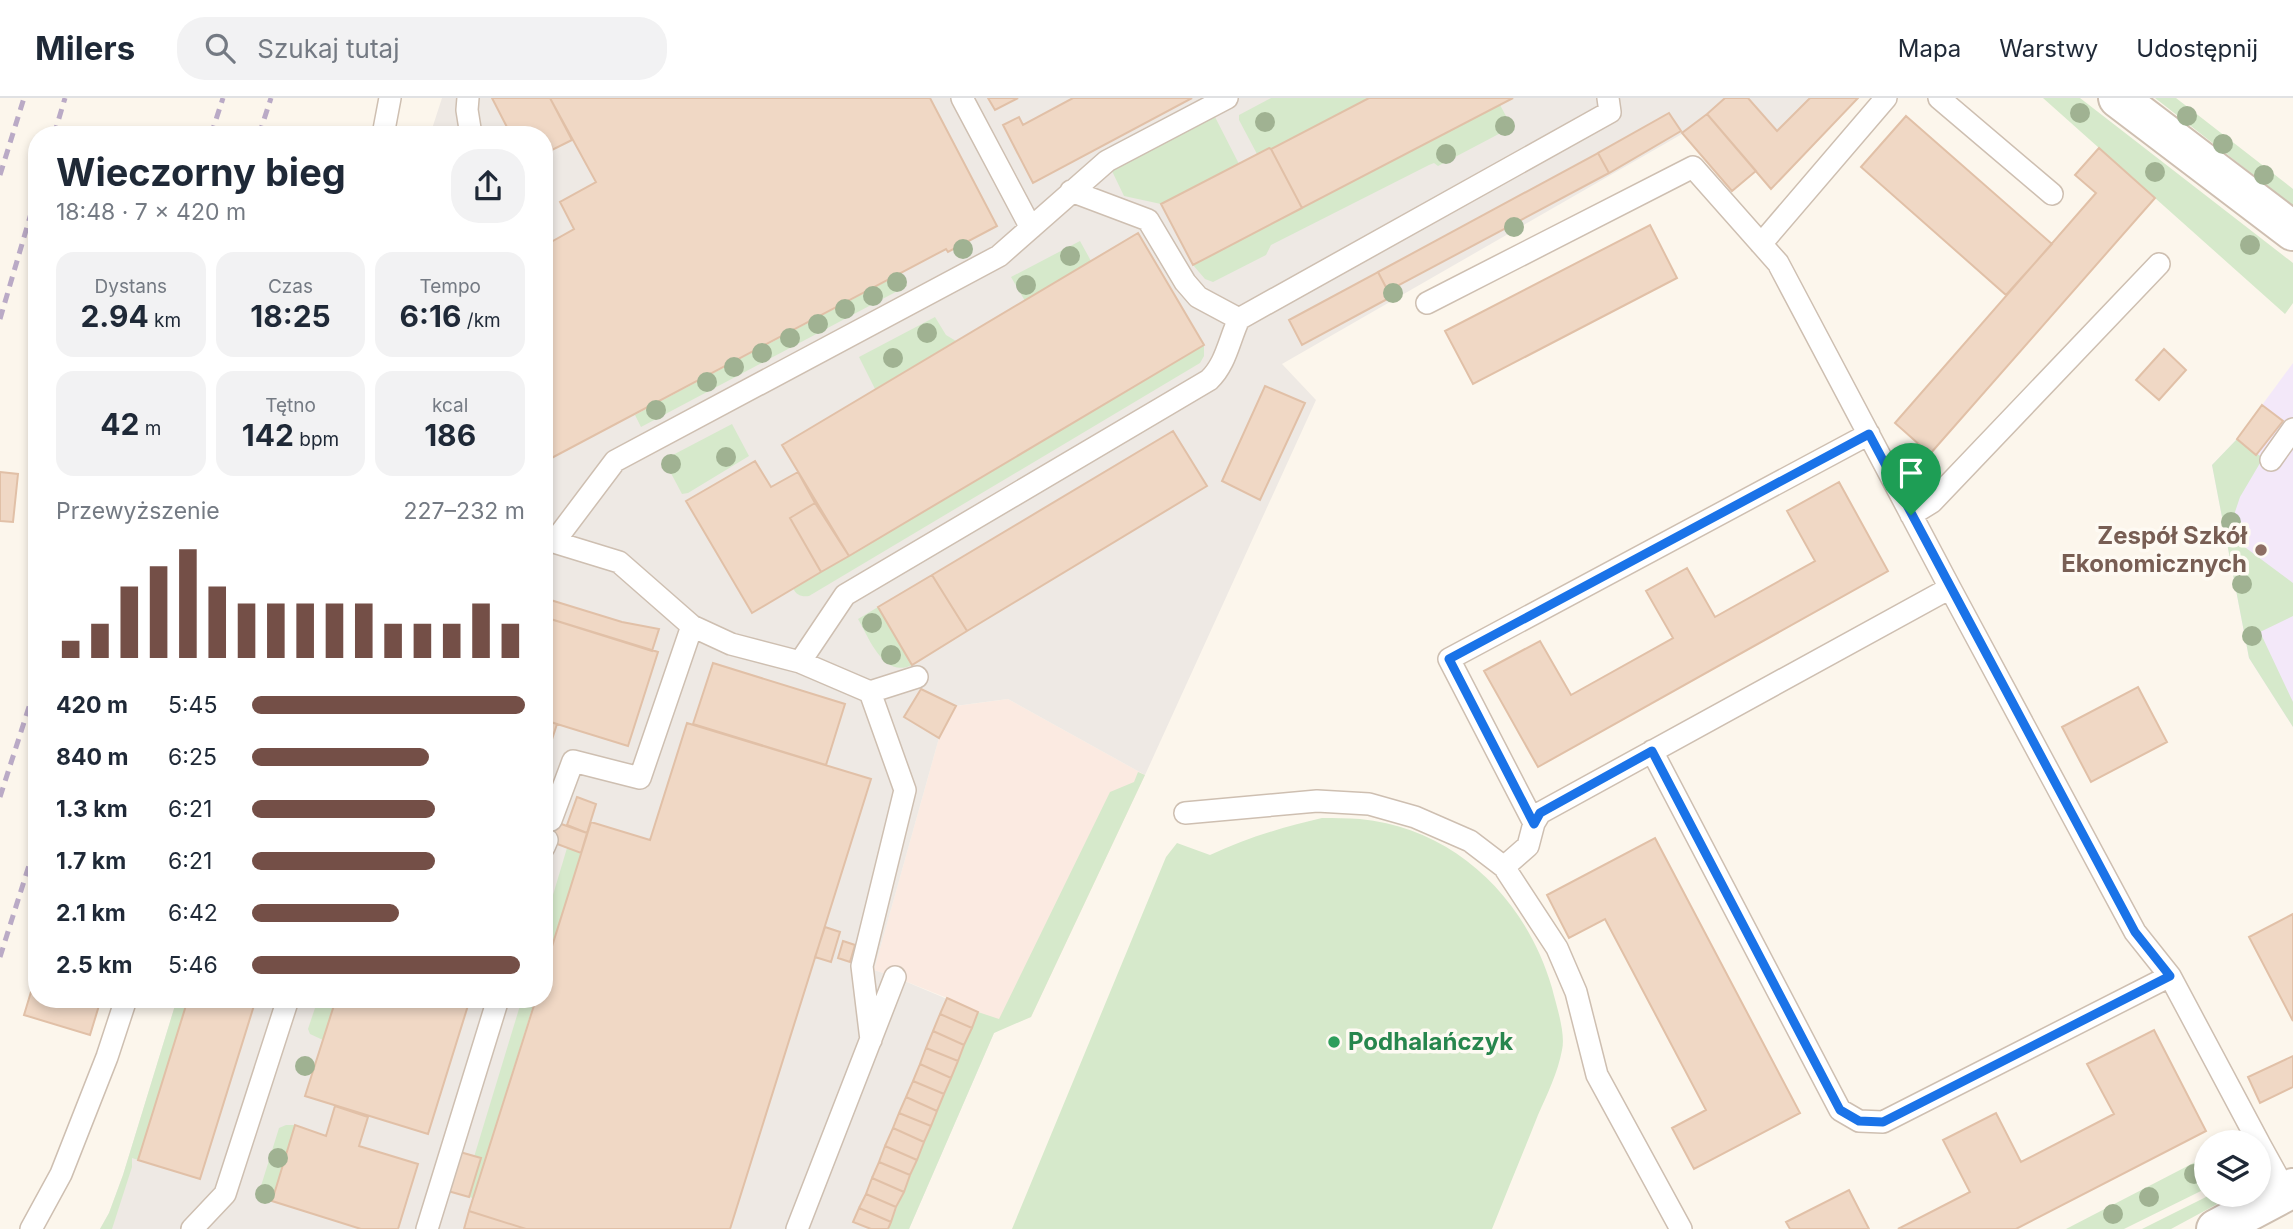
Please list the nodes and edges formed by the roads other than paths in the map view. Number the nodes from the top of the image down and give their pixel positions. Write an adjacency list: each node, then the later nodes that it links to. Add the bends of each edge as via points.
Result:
1 (390, 98): 9 (lane)
2 (468, 98): 10 (lane)
3 (962, 98): 13 (lane)
4 (1227, 98): 11 (lane, via 1107,161)
5 (1608, 98): 18 (lane, via 1610,112)
6 (1886, 98): 15 (lane)
7 (1939, 98): 12 (lane)
8 (2119, 98): 14 (street)
9 (385, 126)
10 (470, 126)
11 (1071, 191): 13 (lane); 18 (lane, via 1148,220 1198,297)
12 (2052, 194)
13 (1031, 228): 23 (lane, via 999,256 615,461)
14 (2293, 231)
15 (1761, 244): 17 (lane, via 1693,167); 20 (lane, via 1778,263)
16 (2158, 264): 22 (lane, via 1932,502)
17 (1427, 303)
18 (1239, 319): 27 (lane, via 1219,370 1209,380 845,595)
19 (2293, 429): 21 (lane)
20 (1869, 434): 22 (lane); 33 (lane, via 1449,659)
21 (2271, 460)
22 (1911, 515): 25 (lane)
23 (553, 535)
24 (553, 541): 26 (lane, via 619,562)
25 (1950, 589): 30 (lane); 35 (lane, via 2135,932)
26 (692, 626): 27 (lane, via 731,644); 32 (lane, via 640,778 573,761)
27 (800, 662): 29 (lane)
28 (917, 677): 29 (lane)
29 (870, 692): 40 (lane, via 905,790 862,966)
30 (1652, 751): 33 (lane, via 1540,813); 35 (lane, via 1840,1110 1859,1121 1883,1122)
31 (1185, 813): 34 (lane, via 1317,801 1369,804 1415,817 1470,841)
32 (553, 819)
33 (1534, 824): 34 (lane, via 1528,846)
34 (1504, 867): 48 (lane, via 1557,948 1576,992 1597,1075)
35 (2170, 976): 41 (lane)
36 (895, 977): 40 (lane)
37 (122, 1008): 44 (lane, via 61,1174)
38 (285, 1008): 45 (lane, via 225,1194)
39 (495, 1008): 46 (lane)
40 (871, 1040): 47 (lane)
41 (2252, 1130)
42 (2271, 1162): 43 (lane)
43 (2289, 1190): 49 (street)
44 (31, 1229)
45 (192, 1229)
46 (428, 1229)
47 (797, 1229)
48 (1681, 1229)
49 (2217, 1229)

